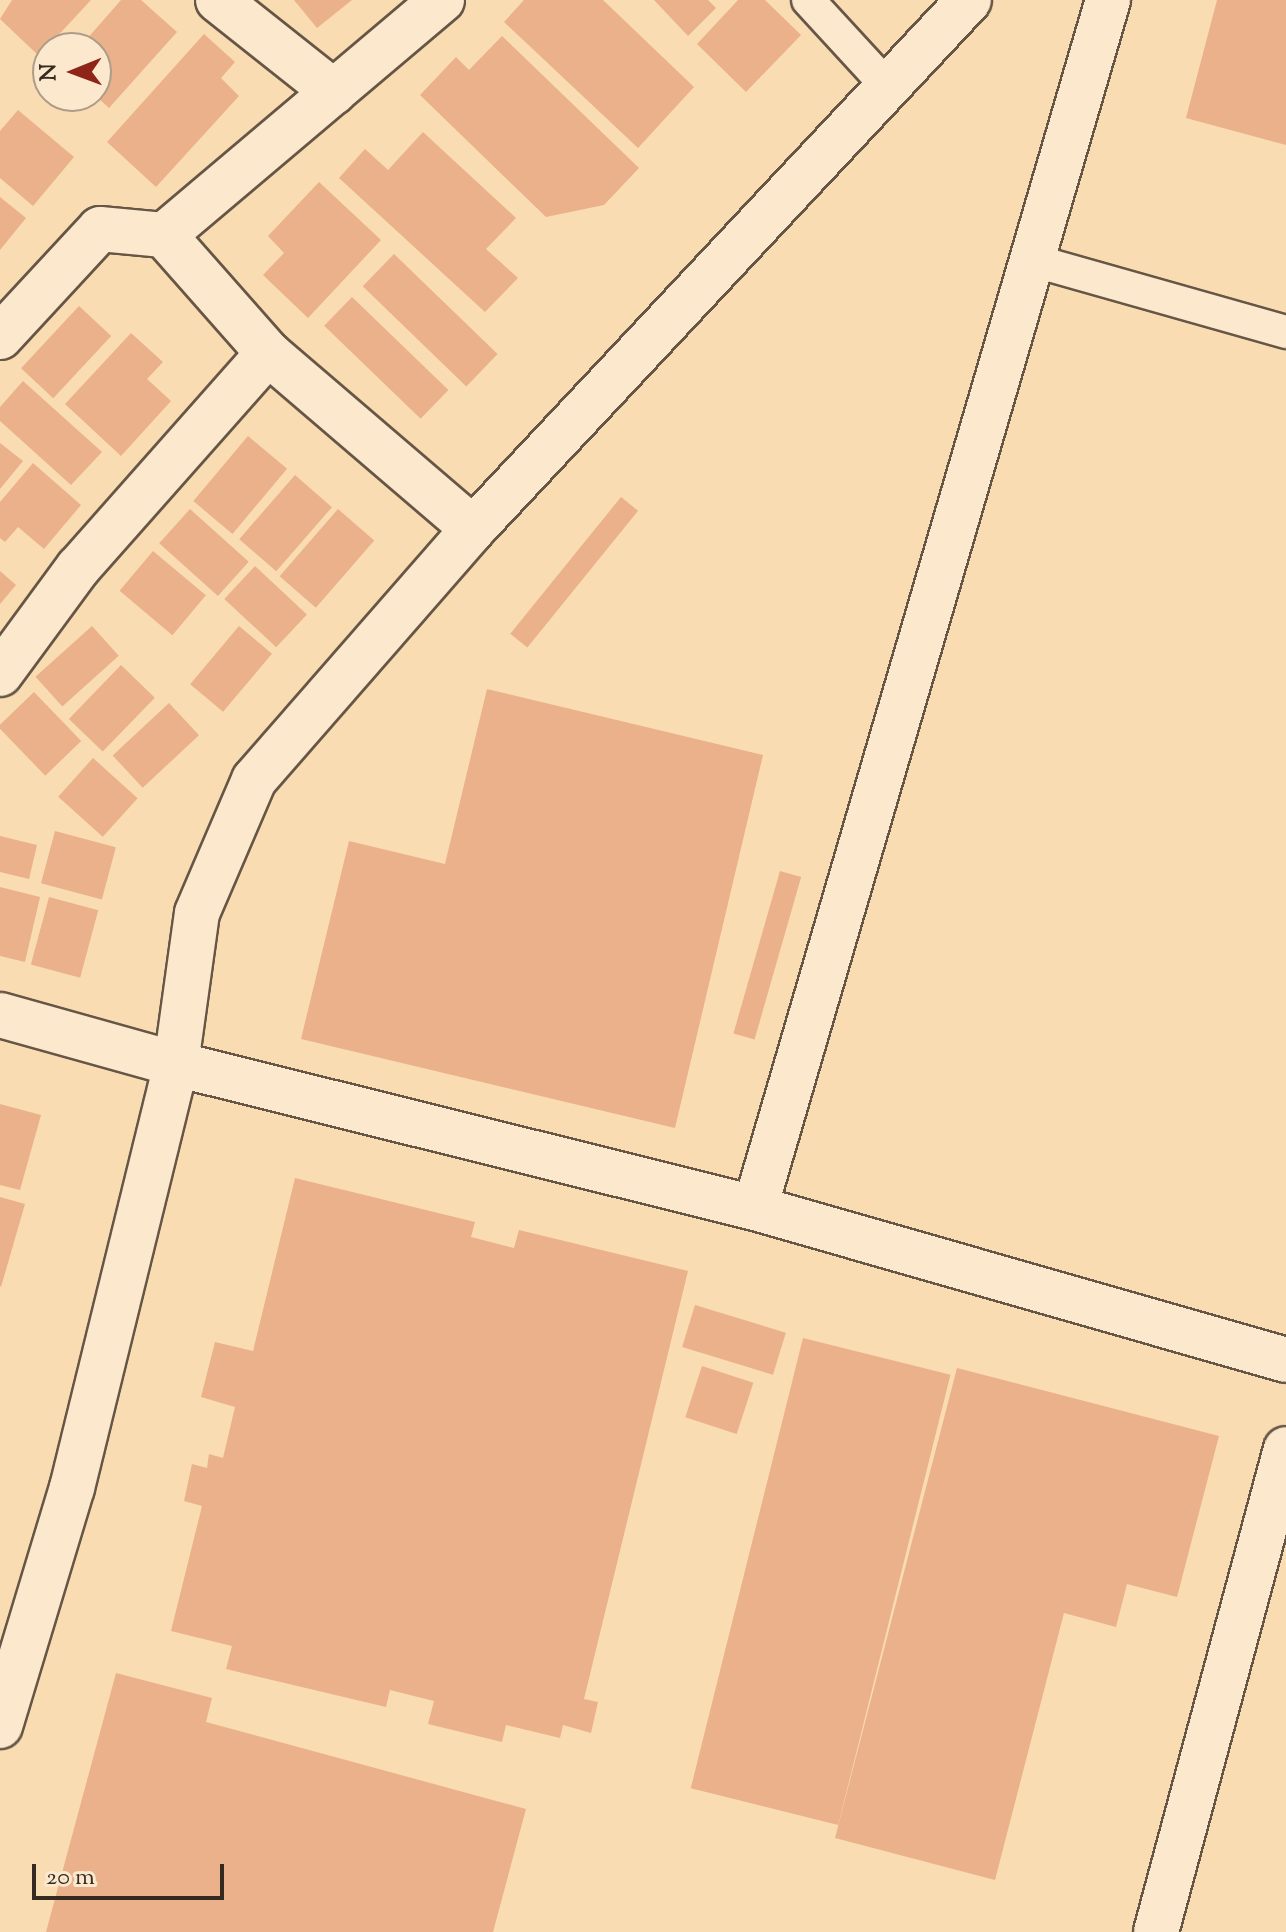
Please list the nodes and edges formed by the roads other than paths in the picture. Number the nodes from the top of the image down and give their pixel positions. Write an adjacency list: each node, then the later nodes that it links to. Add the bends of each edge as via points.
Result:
1 (218, 0): 7 (street)
2 (442, 0): 7 (street)
3 (808, 0): 6 (lane)
4 (969, 0): 6 (street)
5 (1108, 0): 9 (street)
6 (888, 87): 13 (street)
7 (334, 92): 8 (street)
8 (164, 235): 11 (street, via 100,229); 12 (street)
9 (1035, 261): 10 (lane); 17 (street)
10 (1286, 332)
11 (0, 337)
12 (268, 353): 13 (street); 14 (street, via 78,568)
13 (473, 529): 16 (street, via 254,780 197,913)
14 (0, 674)
15 (0, 1015): 16 (street)
16 (176, 1064): 17 (street); 20 (street, via 72,1488)
17 (755, 1208): 18 (street)
18 (1286, 1360)
19 (1286, 1449): 21 (street)
20 (0, 1726)
21 (1156, 1932)

